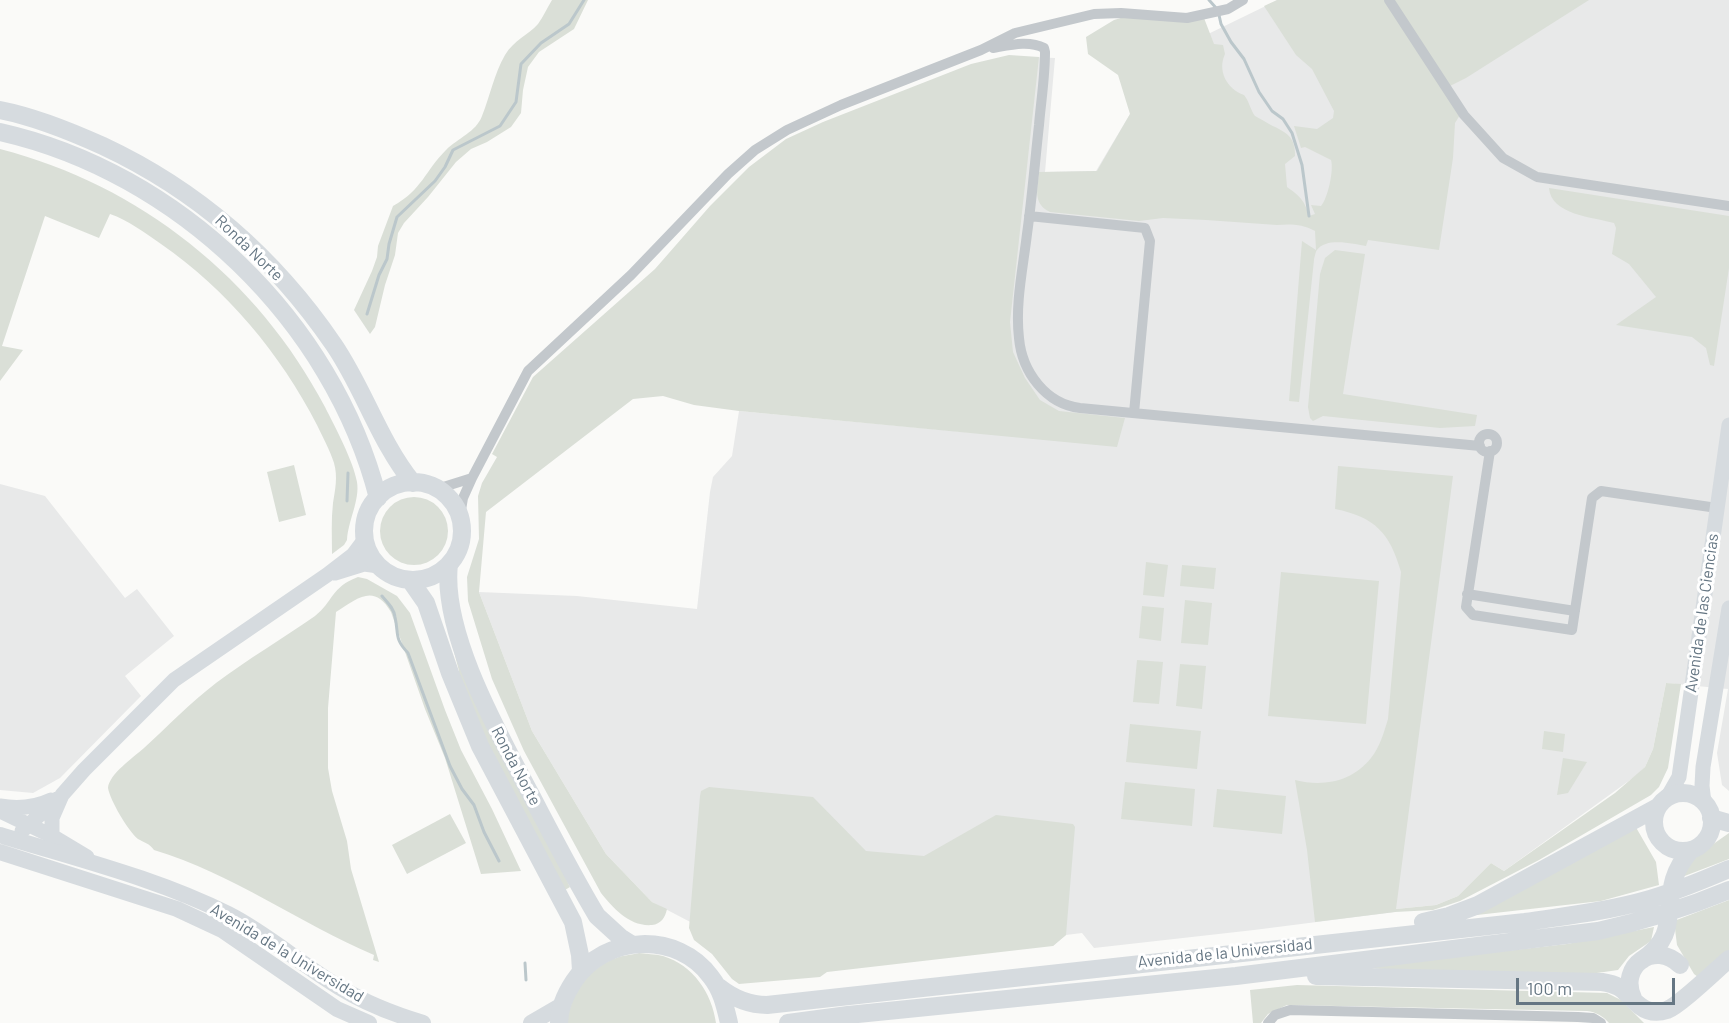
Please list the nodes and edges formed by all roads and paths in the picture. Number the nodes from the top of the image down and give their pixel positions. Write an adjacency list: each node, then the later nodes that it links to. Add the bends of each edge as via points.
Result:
1 (1243, 0): 3 (street, via 1211,14 1187,18 1094,15 1015,33)
2 (1389, 0): 6 (street, via 1464,115 1503,158 1537,177)
3 (981, 50): 7 (street, via 1025,44 1040,46 1046,52); 10 (street, via 841,105 755,150 631,275 528,371)
4 (0, 110): 11 (highway, Ronda Norte, via 78,135 131,160 183,190 224,221 297,295 335,346 397,463)
5 (0, 132): 13 (highway, Ronda Norte, via 72,155 124,180 173,208 250,274 319,362 363,449)
6 (1729, 206)
7 (1029, 216): 8 (street, via 1018,304 1024,361 1035,381 1067,406); 8 (street, via 1145,228 1150,240)
8 (1134, 413): 21 (street, via 1483,445)
9 (1729, 425): 14 (main road, Avenida de las Ciencias)
10 (472, 478): 12 (street); 15 (street)
11 (413, 483): 12 (highway); 13 (highway, via 388,489)
12 (437, 489): 15 (highway, via 447,496)
13 (378, 498): 16 (highway, via 369,510)
14 (1717, 508): 23 (street, via 1601,491 1592,498); 25 (main road, Avenida de las Ciencias, via 1679,777)
15 (460, 516): 17 (highway, Ronda Norte, via 461,542)
16 (365, 539): 18 (highway); 19 (main road)
17 (449, 564): 20 (highway, via 425,579); 43 (highway, Ronda Norte, via 450,605 491,719 597,916)
18 (379, 566): 19 (main road, via 364,564); 20 (highway)
19 (327, 575): 24 (main road, via 174,680)
20 (410, 580): 47 (highway, Ronda Norte, via 426,603 480,746 573,922)
21 (1467, 594): 23 (street); 23 (street, via 1466,607 1473,615 1572,630)
22 (1729, 608): 27 (main road, Avenida de las Ciencias, via 1703,766 1702,786)
23 (1575, 611)
24 (62, 795): 26 (main road, via 39,806); 29 (main road); 30 (main road, via 52,818)
25 (1663, 802): 27 (highway, via 1675,794 1686,794 1697,797); 32 (highway, via 1654,816 1654,829); 42 (highway, via 1478,905)
26 (0, 808): 29 (main road)
27 (1708, 810): 28 (highway); 33 (highway, via 1711,827 1707,838)
28 (1729, 824)
29 (28, 825): 30 (main road); 31 (main road)
30 (52, 836): 37 (main road)
31 (7, 837): 34 (main road, Avenida de la Universidad); 37 (main road, Avenida de la Universidad)
32 (1666, 846): 33 (highway, via 1678,851); 39 (highway)
33 (1691, 850): 39 (highway)
34 (0, 851): 35 (main road, Avenida de la Universidad)
35 (20, 858): 36 (main road); 53 (main road, Avenida de la Universidad, via 177,909 213,926 337,1009)
36 (0, 862)
37 (97, 864): 54 (main road, Avenida de la Universidad, via 187,894 231,916 339,988 390,1013)
38 (1729, 869): 42 (highway, Avenida de la Universidad, via 1643,901 1600,911)
39 (1674, 879): 41 (highway)
40 (1729, 890): 48 (highway, Avenida de la Universidad, via 1640,922 1598,931)
41 (1666, 933): 45 (highway, via 1655,951); 46 (highway)
42 (1354, 939): 49 (highway, Avenida de la Universidad, via 766,1005 734,998)
43 (631, 944): 47 (highway, via 603,954); 49 (highway, via 649,943 688,955)
44 (1729, 959): 50 (highway)
45 (1642, 960): 46 (highway, via 1662,955); 52 (highway, via 1633,968 1630,989)
46 (1680, 965): 50 (highway, via 1686,985)
47 (580, 972): 51 (highway)
48 (1236, 976): 52 (highway, via 1602,982 1615,984); 58 (highway, Avenida de la Universidad)
49 (718, 987): 57 (highway)
50 (1676, 1004): 52 (highway, via 1661,1011); 61 (street)
51 (562, 1005): 55 (main road); 56 (highway)
52 (1643, 1010)
53 (369, 1023)
54 (423, 1023)
55 (531, 1023)
56 (559, 1023)
57 (729, 1023)
58 (788, 1023)
59 (1268, 1023): 60 (street, via 1275,1015 1290,1010 1578,1017)
60 (1602, 1023)
61 (1663, 1023)

